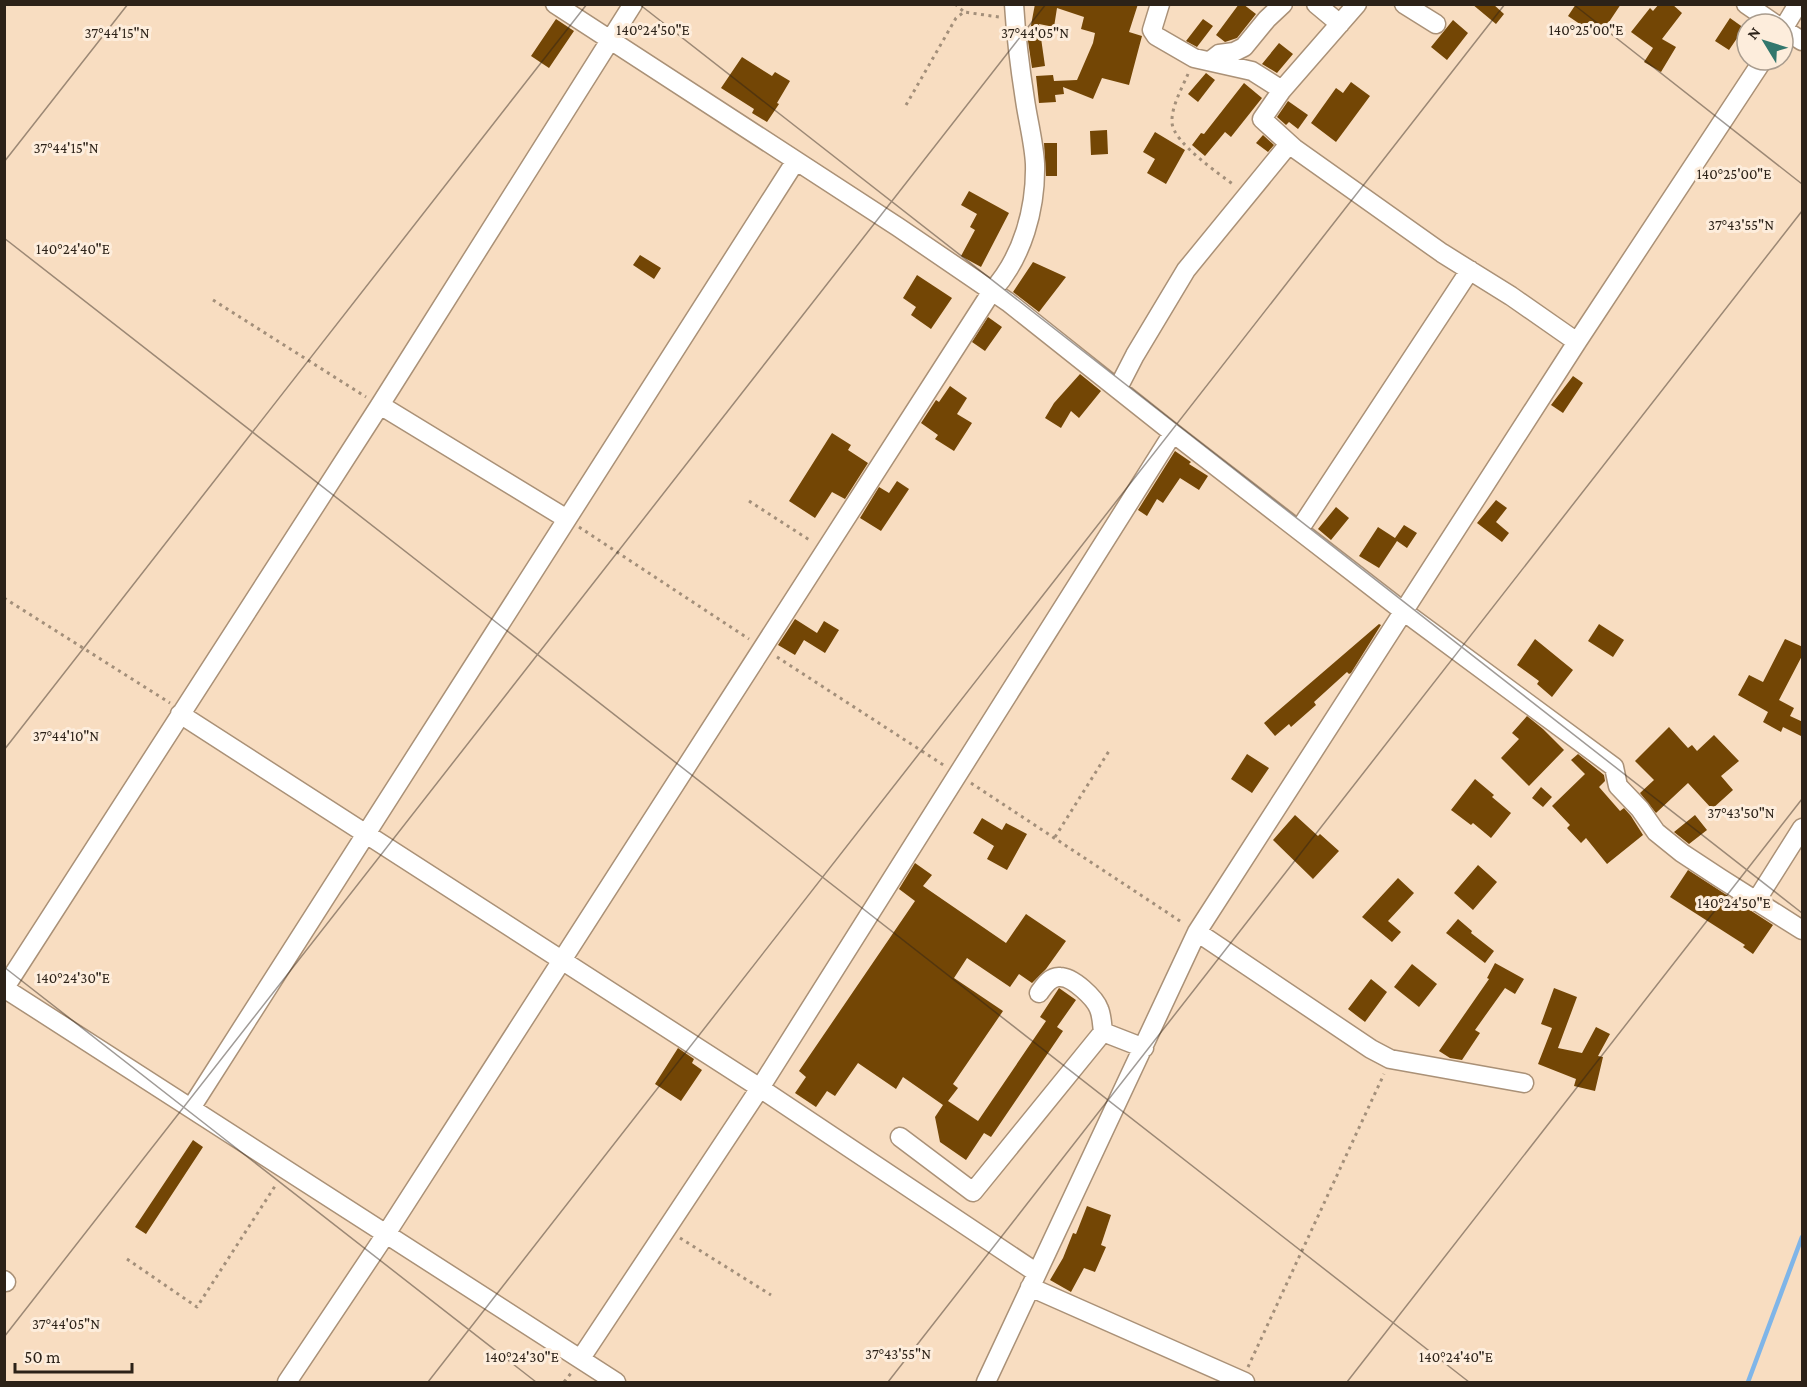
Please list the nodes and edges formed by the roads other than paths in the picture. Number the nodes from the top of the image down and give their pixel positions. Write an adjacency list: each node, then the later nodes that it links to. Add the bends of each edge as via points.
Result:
1 (555, 4): 11 (street)
2 (633, 4): 11 (street)
3 (1160, 4): 12 (street, via 1152,30 1156,36)
4 (1283, 4): 12 (street, via 1244,47)
5 (1316, 4): 9 (street)
6 (1357, 4): 9 (street)
7 (1404, 4): 10 (street)
8 (1015, 12): 18 (street, via 1035,162 1033,202 1015,259)
9 (1340, 24): 14 (street)
10 (1436, 24)
11 (610, 40): 16 (street); 21 (street)
12 (1202, 60): 14 (street, via 1252,71)
13 (1755, 72): 19 (street)
14 (1282, 90): 15 (street, via 1262,119)
15 (1289, 144): 17 (street); 20 (street, via 1186,270)
16 (795, 162): 18 (street); 23 (street)
17 (1470, 270): 19 (street); 24 (street)
18 (992, 291): 20 (street); 32 (street)
19 (1577, 342): 25 (street)
20 (1118, 388): 22 (street)
21 (380, 405): 23 (street); 26 (street)
22 (1173, 433): 24 (street); 38 (street)
23 (567, 519): 28 (street)
24 (1299, 530): 25 (street)
25 (1403, 611): 29 (street, via 1614,767 1618,786 1656,831 1682,853); 31 (street)
26 (181, 712): 28 (street); 33 (street)
27 (1803, 828): 29 (street)
28 (366, 835): 32 (street); 39 (street)
29 (1756, 901): 30 (street)
30 (1803, 930)
31 (1197, 932): 36 (street); 37 (street, via 1390,1059)
32 (561, 960): 38 (street); 41 (street)
33 (5, 988): 39 (street)
34 (1039, 993): 35 (street, via 1050,980 1060,977 1073,982 1099,1008)
35 (1103, 1032): 36 (street); 40 (street, via 973,1192)
36 (1143, 1048): 42 (street)
37 (1524, 1083)
38 (760, 1088): 42 (street); 43 (street)
39 (191, 1108): 41 (street)
40 (900, 1137)
41 (386, 1234): 43 (street); 45 (street)
42 (1034, 1280): 44 (street); 47 (street)
43 (581, 1358): 46 (street)
44 (1244, 1382)
45 (287, 1383)
46 (616, 1383)
47 (986, 1383)

